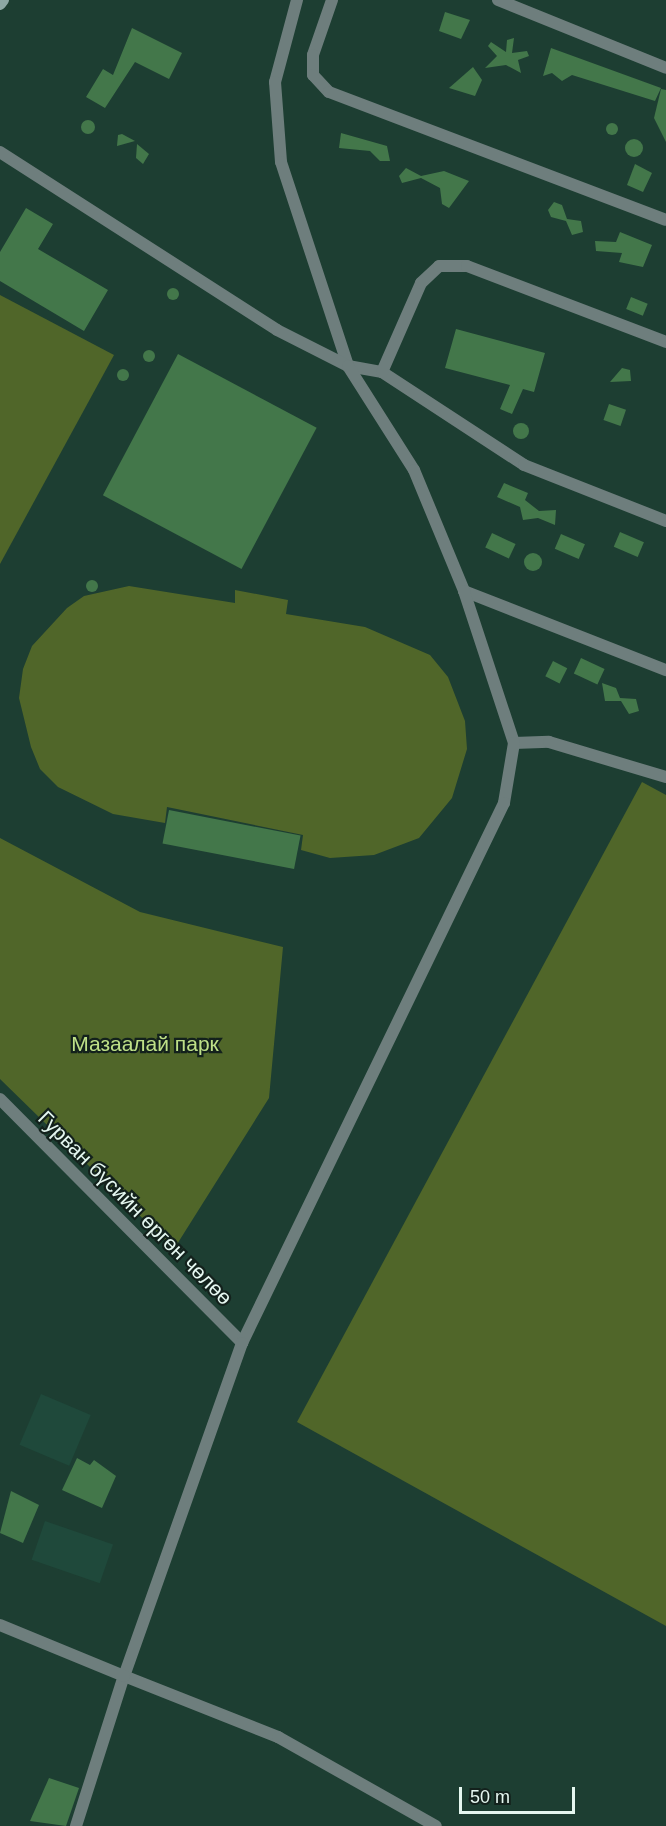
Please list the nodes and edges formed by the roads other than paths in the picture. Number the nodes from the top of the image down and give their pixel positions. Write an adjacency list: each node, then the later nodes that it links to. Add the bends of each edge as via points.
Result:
1 (3, 0): 5 (main road)
2 (297, 0): 10 (street, via 279,53 274,114 292,208)
3 (332, 0): 8 (street, via 313,56 313,75 328,92)
4 (498, 0): 6 (street)
5 (0, 4)
6 (666, 68)
7 (0, 152): 10 (street, via 277,330)
8 (666, 220)
9 (666, 342): 11 (street, via 467,266 439,266 421,283)
10 (348, 366): 11 (street); 13 (street, via 414,470)
11 (381, 372): 12 (street, via 524,465)
12 (666, 521)
13 (464, 591): 14 (street); 15 (street)
14 (666, 670)
15 (514, 743): 16 (street, via 549,742); 18 (street, via 504,803)
16 (666, 777)
17 (0, 1099): 18 (street, Гурван бүсийн өргөн чөлөө)
18 (242, 1343): 20 (street)
19 (0, 1624): 20 (street)
20 (124, 1676): 21 (street); 22 (street, via 278,1737)
21 (76, 1826)
22 (436, 1826)

